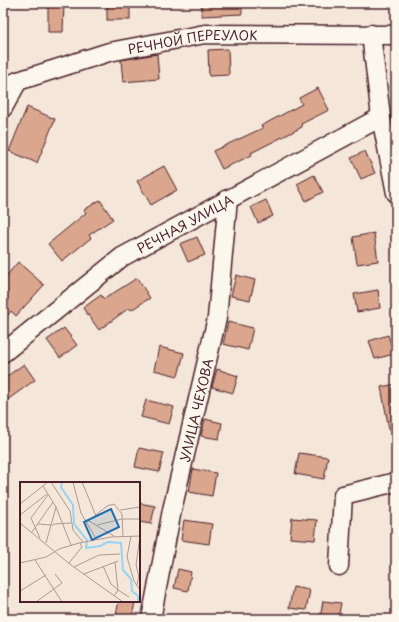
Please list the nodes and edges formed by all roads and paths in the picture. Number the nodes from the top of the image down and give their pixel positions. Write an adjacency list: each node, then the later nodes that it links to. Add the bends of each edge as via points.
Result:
1 (371, 34): 2 (street); 3 (street, РЕЧНОЙ ПЕРЕУЛОК, via 205,34 109,52); 5 (street)
2 (396, 35)
3 (10, 85): 4 (street)
4 (3, 108)
5 (381, 117): 6 (street); 7 (street, РЕЧНАЯ УЛИЦА)
6 (396, 193)
7 (228, 199): 8 (street, РЕЧНАЯ УЛИЦА, via 122,257); 11 (street, УЛИЦА ЧЕХОВА, via 217,318 172,510)
8 (3, 353)
9 (396, 482): 10 (street, via 343,495)
10 (339, 566)
11 (151, 619)

